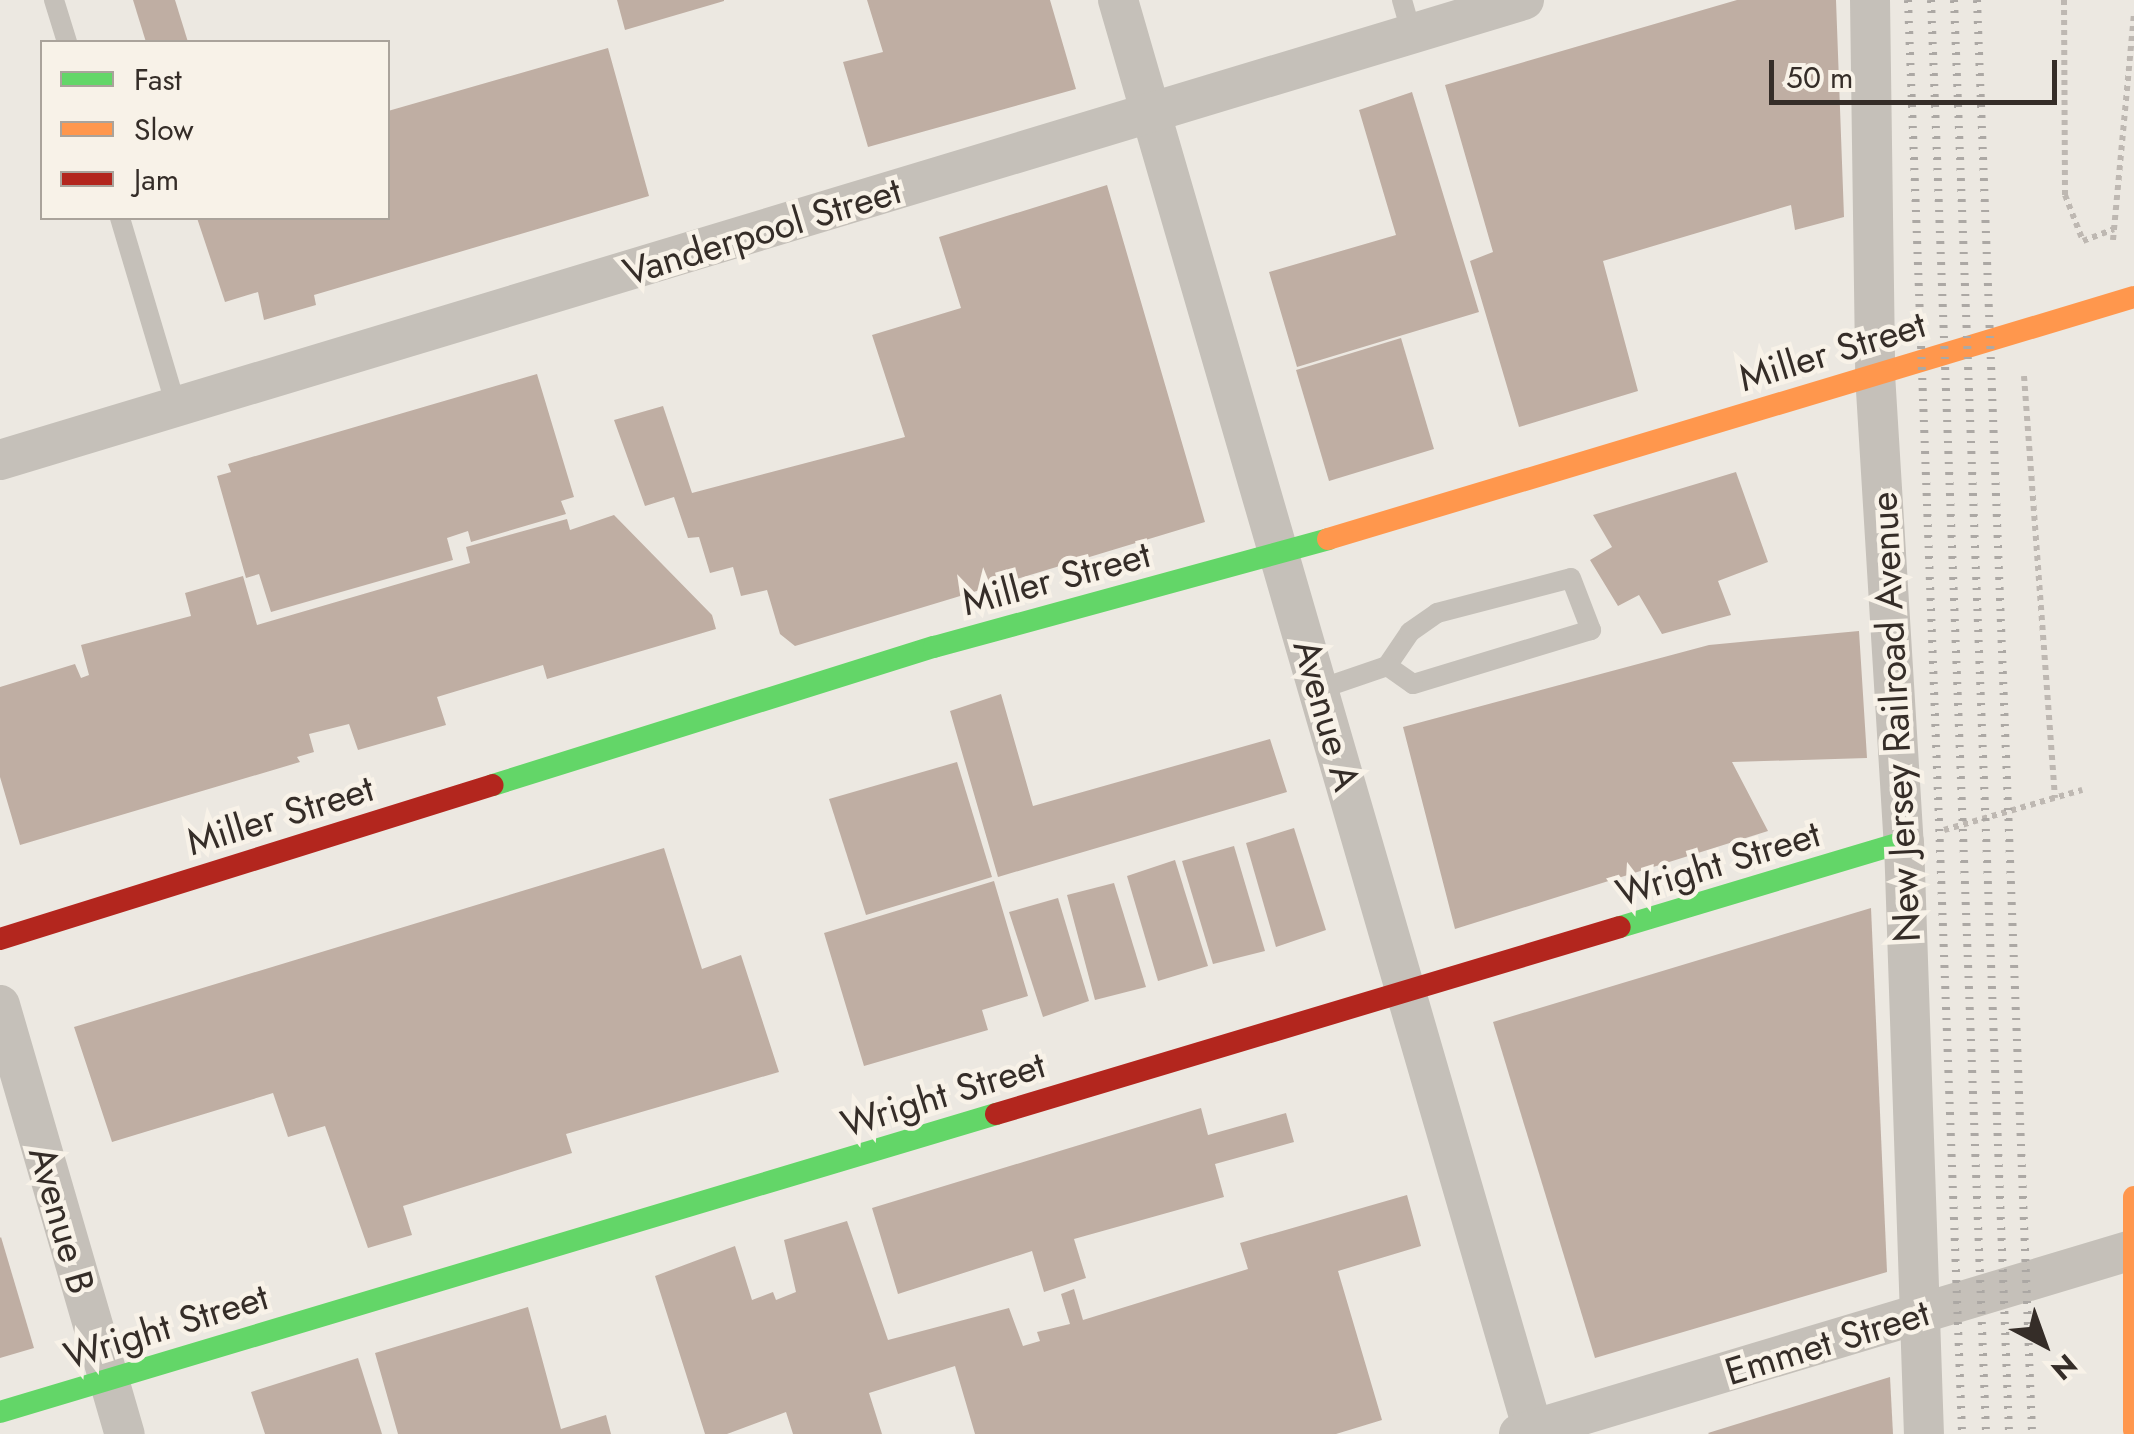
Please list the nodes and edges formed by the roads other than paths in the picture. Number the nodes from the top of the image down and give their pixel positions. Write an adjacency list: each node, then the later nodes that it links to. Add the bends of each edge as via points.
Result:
1 (54, 0): 6 (lane)
2 (1118, 0): 7 (street, Avenue A)
3 (1524, 0): 5 (street, Vanderpool Street)
4 (1870, 0): 10 (street, New Jersey Railroad Avenue)
5 (1407, 18): 7 (street, Vanderpool Street)
6 (66, 40)
7 (1151, 114): 11 (street, Vanderpool Street); 13 (street, Avenue A)
8 (121, 220): 11 (lane)
9 (2134, 297): 10 (street, Miller Street)
10 (1876, 374): 13 (street, Miller Street); 16 (street, New Jersey Railroad Avenue)
11 (176, 406): 12 (street, Vanderpool Street)
12 (0, 460)
13 (1280, 553): 15 (street, Avenue A); 17 (street, Miller Street, via 934,648)
14 (1387, 666): 14 (lane, via 1410,632 1437,613 1572,578 1591,630 1413,684); 15 (lane)
15 (1320, 689): 18 (street, Avenue A)
16 (1904, 842): 18 (street, Wright Street); 22 (street, New Jersey Railroad Avenue)
17 (0, 939)
18 (1404, 993): 23 (street, Wright Street); 26 (street, Avenue A)
19 (0, 1004): 23 (street, Avenue B)
20 (2134, 1197): 21 (street)
21 (2133, 1250): 22 (street, Emmet Street); 25 (street)
22 (1920, 1314): 26 (street, Emmet Street); 28 (street, New Jersey Railroad Avenue)
23 (108, 1380): 24 (street, Wright Street); 27 (street, Avenue B)
24 (0, 1412)
25 (2134, 1430)
26 (1526, 1432)
27 (126, 1434)
28 (1924, 1434)

